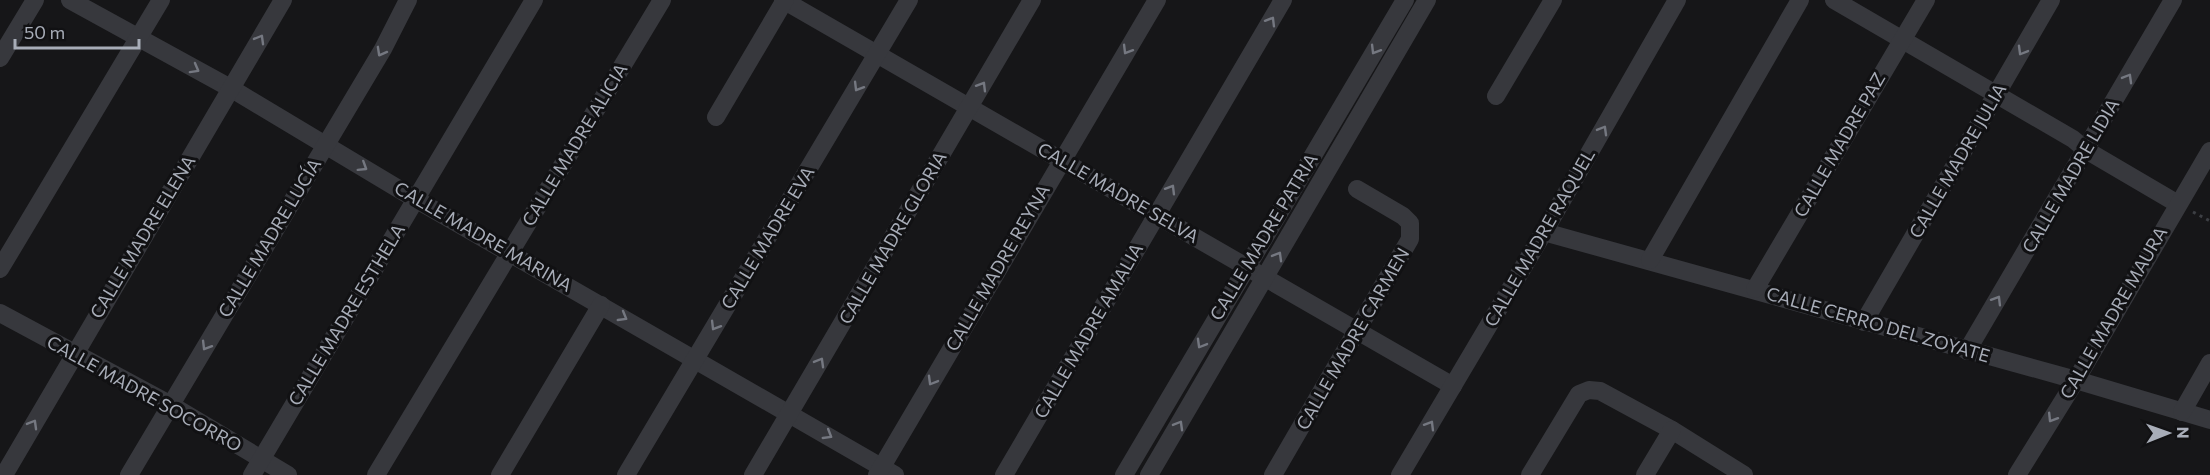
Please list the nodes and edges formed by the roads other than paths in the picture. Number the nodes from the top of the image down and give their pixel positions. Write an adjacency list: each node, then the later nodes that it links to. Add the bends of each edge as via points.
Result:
1 (35, 0): 25 (street)
2 (70, 0): 22 (street, CALLE MADRE MARINA)
3 (160, 0): 22 (street)
4 (283, 0): 26 (street, CALLE MADRE ELENA, one-way to 4)
5 (408, 0): 31 (street, CALLE MADRE LUCÍA, one-way to 31, via 383,50)
6 (534, 0): 36 (street, CALLE MADRE ESTHELA)
7 (662, 0): 40 (street, CALLE MADRE ALICIA)
8 (784, 0): 24 (street, CALLE MADRE SELVA); 30 (street)
9 (909, 0): 24 (street, CALLE MADRE EVA)
10 (1032, 0): 29 (street, CALLE MADRE GLORIA, one-way to 10)
11 (1157, 0): 34 (street, CALLE MADRE REYNA, one-way to 34)
12 (1283, 0): 38 (street, CALLE MADRE AMALIA, one-way to 12)
13 (1405, 0): 42 (street, CALLE MADRE PATRIA, one-way to 42)
14 (1427, 0): 44 (street, CALLE MADRE PATRIA, one-way to 14)
15 (1552, 0): 28 (street)
16 (1677, 0): 39 (street, CALLE MADRE RAQUEL, one-way to 16)
17 (1800, 0): 41 (street)
18 (1834, 0): 23 (street)
19 (1926, 0): 23 (street, CALLE MADRE PAZ)
20 (2051, 0): 27 (street, CALLE MADRE JULIA, one-way to 27)
21 (2173, 0): 32 (street, CALLE MADRE LIDIA, one-way to 21)
22 (138, 37): 26 (street, CALLE MADRE MARINA, one-way to 26); 43 (street)
23 (1902, 39): 27 (street); 45 (street, CALLE MADRE PAZ)
24 (878, 53): 29 (street, CALLE MADRE SELVA); 52 (street, CALLE MADRE EVA, one-way to 52)
25 (0, 58)
26 (232, 89): 31 (street, CALLE MADRE MARINA); 51 (street, CALLE MADRE ELENA)
27 (1996, 94): 32 (street); 48 (street, CALLE MADRE JULIA)
28 (1496, 96)
29 (969, 107): 34 (street, CALLE MADRE SELVA); 58 (street, CALLE MADRE GLORIA, one-way to 29)
30 (716, 117)
31 (326, 144): 36 (street, CALLE MADRE MARINA, one-way to 36); 56 (street, CALLE MADRE LUCÍA, one-way to 56)
32 (2086, 150): 37 (street); 50 (street, CALLE MADRE LIDIA, one-way to 32)
33 (2210, 151): 37 (street, CALLE MADRE MAURA)
34 (1061, 160): 38 (street, CALLE MADRE SELVA); 62 (street, CALLE MADRE REYNA, one-way to 62)
35 (1358, 189): 49 (street, CALLE MADRE CARMEN, via 1403,216 1410,223 1411,232 1406,248)
36 (417, 200): 40 (street, CALLE MADRE MARINA); 61 (street, CALLE MADRE ESTHELA)
37 (2178, 204): 54 (street, CALLE MADRE MAURA)
38 (1156, 215): 42 (street, CALLE MADRE SELVA); 70 (street, CALLE MADRE AMALIA)
39 (1544, 232): 41 (street, CALLE CERRO DEL ZOYATE); 55 (street, CALLE MADRE RAQUEL)
40 (510, 253): 46 (street, CALLE MADRE MARINA); 66 (street, CALLE MADRE ALICIA)
41 (1650, 260): 45 (street, CALLE CERRO DEL ZOYATE)
42 (1247, 266): 44 (street, CALLE MADRE SELVA); 71 (street, CALLE MADRE PATRIA, one-way to 71)
43 (0, 269)
44 (1265, 278): 49 (street, CALLE MADRE SELVA); 72 (street, CALLE MADRE PATRIA, one-way to 44)
45 (1755, 290): 48 (street, CALLE CERRO DEL ZOYATE)
46 (601, 305): 52 (street, CALLE MADRE MARINA, one-way to 52); 67 (street)
47 (0, 313): 51 (street, CALLE MADRE SOCORRO)
48 (1864, 322): 50 (street, CALLE CERRO DEL ZOYATE)
49 (1358, 331): 55 (street, CALLE MADRE SELVA); 73 (street, CALLE MADRE CARMEN)
50 (1967, 351): 54 (street, CALLE CERRO DEL ZOYATE)
51 (73, 354): 56 (street, CALLE MADRE SOCORRO); 63 (street, CALLE MADRE ELENA, one-way to 51)
52 (695, 359): 58 (street, CALLE MADRE MARINA); 68 (street, CALLE MADRE EVA)
53 (2210, 363): 57 (street)
54 (2076, 380): 57 (street, CALLE CERRO DEL ZOYATE); 78 (street, CALLE MADRE MAURA, one-way to 78)
55 (1453, 386): 74 (street, CALLE MADRE RAQUEL, one-way to 55)
56 (171, 405): 61 (street, CALLE MADRE SOCORRO); 64 (street, CALLE MADRE LUCÍA)
57 (2182, 412): 59 (street, CALLE CERRO DEL ZOYATE)
58 (790, 413): 62 (street, CALLE MADRE MARINA, one-way to 62); 69 (street, CALLE MADRE GLORIA)
59 (2210, 420)
60 (1672, 430): 75 (street, via 1600,391 1589,390 1579,394); 76 (street); 77 (street)
61 (256, 467): 65 (street, CALLE MADRE SOCORRO)
62 (885, 472)
63 (4, 475)
64 (129, 475)
65 (288, 475)
66 (376, 475)
67 (500, 475)
68 (626, 475)
69 (753, 475)
70 (1004, 475)
71 (1124, 475)
72 (1149, 475)
73 (1273, 475)
74 (1400, 475)
75 (1530, 475)
76 (1645, 475)
77 (1744, 475)
78 (2017, 475)

